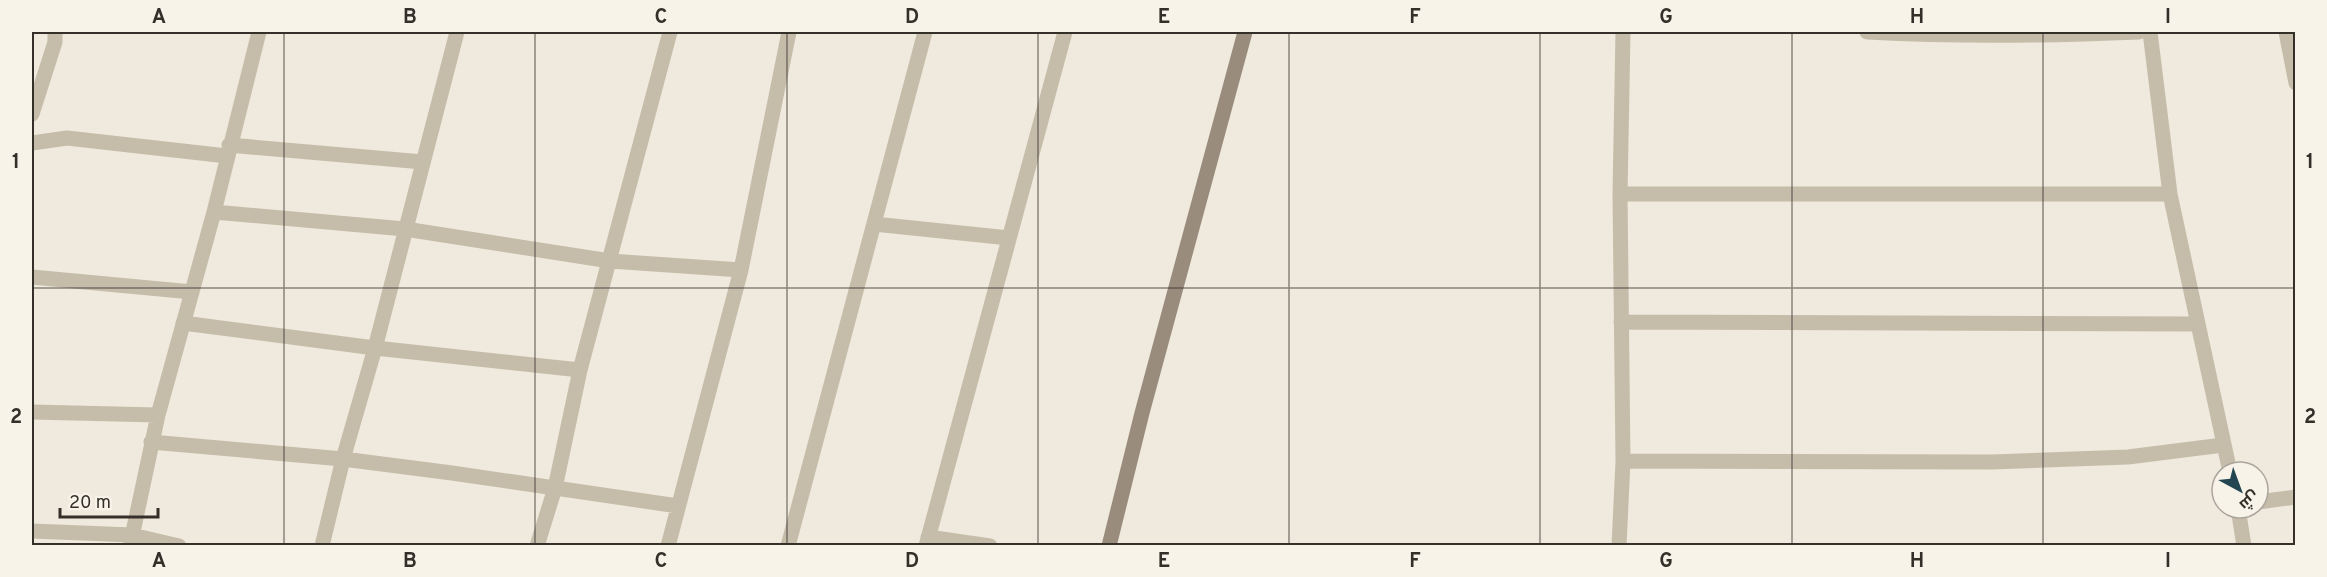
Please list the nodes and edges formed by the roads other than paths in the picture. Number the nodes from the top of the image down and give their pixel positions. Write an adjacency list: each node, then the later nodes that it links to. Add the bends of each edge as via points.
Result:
1 (55, 32): 16 (street)
2 (259, 32): 18 (street)
3 (457, 32): 19 (street)
4 (670, 32): 26 (street)
5 (789, 32): 27 (street)
6 (925, 32): 23 (street)
7 (1065, 32): 25 (street)
8 (1245, 32): 56 (street)
9 (1623, 32): 20 (street)
10 (1867, 32): 14 (street, via 1940,36)
11 (2139, 32): 14 (street)
12 (2150, 32): 21 (street)
13 (2286, 32): 15 (street)
14 (2078, 33)
15 (2295, 83)
16 (32, 114)
17 (32, 143): 18 (street, via 67,138)
18 (228, 151): 19 (street); 22 (street)
19 (423, 162): 24 (street)
20 (1620, 194): 21 (street); 30 (street)
21 (2170, 194): 32 (street)
22 (214, 212): 24 (street); 29 (street)
23 (874, 224): 25 (street); 54 (street)
24 (405, 229): 26 (street); 33 (street)
25 (1009, 238): 49 (street)
26 (610, 261): 27 (street); 34 (street)
27 (741, 270): 45 (street)
28 (32, 277): 29 (street)
29 (192, 292): 31 (street)
30 (1621, 322): 32 (street); 41 (street)
31 (183, 323): 33 (street); 36 (street)
32 (2198, 324): 38 (street)
33 (375, 348): 34 (street); 39 (street)
34 (580, 370): 42 (street)
35 (32, 412): 36 (street)
36 (158, 415): 37 (street)
37 (151, 442): 39 (street); 48 (street)
38 (2223, 445): 40 (street); 41 (street, via 2128,457 1992,462)
39 (343, 459): 42 (street); 51 (street)
40 (2226, 460)
41 (1623, 461): 57 (street)
42 (555, 488): 45 (street); 52 (street)
43 (2295, 496): 44 (street)
44 (2270, 500)
45 (678, 506): 53 (street)
46 (2240, 520): 58 (street)
47 (32, 531): 48 (street)
48 (131, 540): 50 (street)
49 (927, 541): 55 (street)
50 (179, 546)
51 (322, 546)
52 (537, 546)
53 (668, 546)
54 (788, 546)
55 (990, 546)
56 (1109, 546)
57 (1619, 546)
58 (2244, 546)

